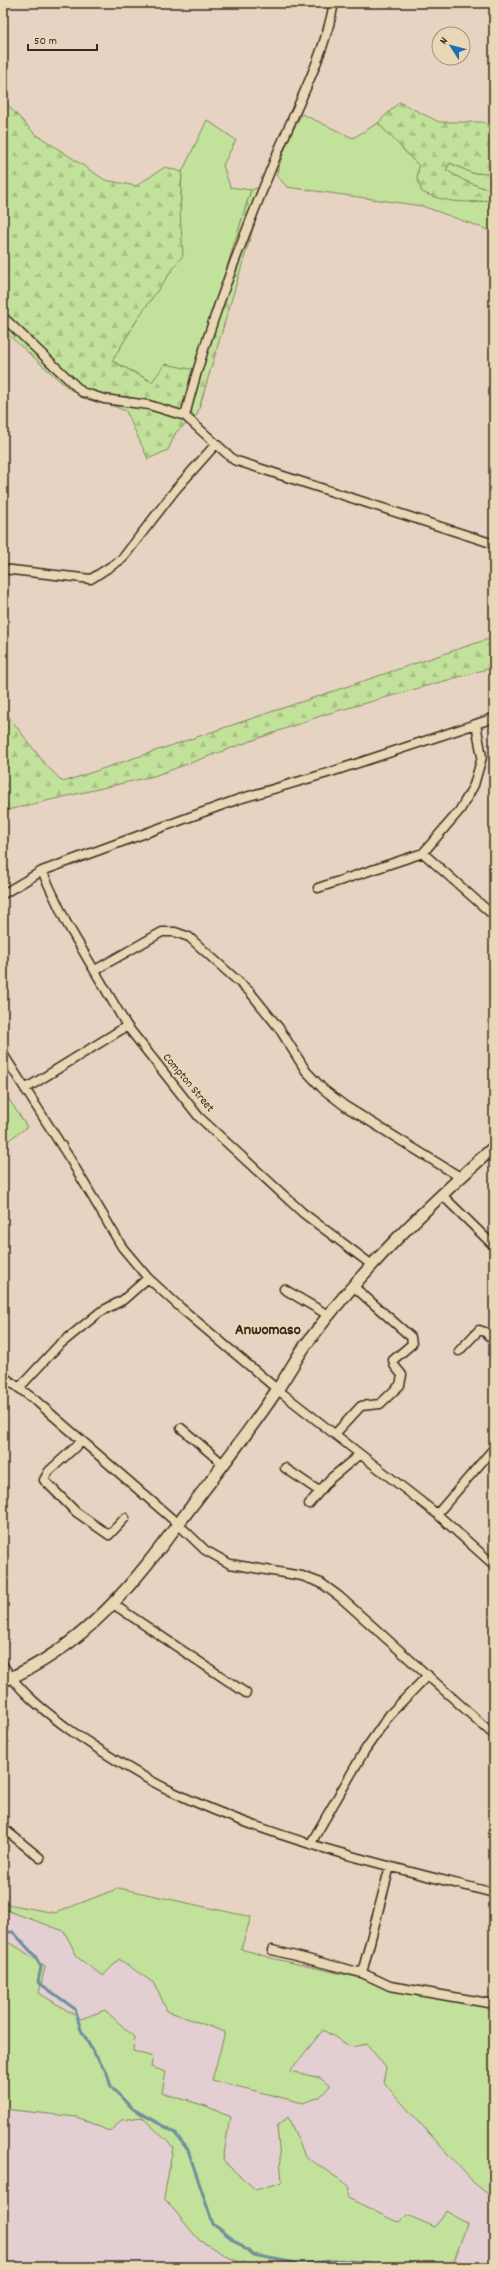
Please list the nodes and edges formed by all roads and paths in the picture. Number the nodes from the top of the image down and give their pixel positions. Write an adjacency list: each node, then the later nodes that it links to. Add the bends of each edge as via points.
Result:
1 (334, 3): 3 (street, via 326,36 304,96 275,159 223,293 205,344)
2 (3, 317): 3 (street, via 82,392 104,400 149,405)
3 (185, 416): 4 (street)
4 (216, 444): 5 (street, via 234,460); 6 (street, via 176,489 122,559 104,572 91,579)
5 (494, 544)
6 (3, 569)
7 (494, 718): 8 (street)
8 (476, 724): 9 (street, via 482,757 474,785 460,810); 10 (street, via 331,772 239,799)
9 (423, 853): 11 (street); 13 (street)
10 (42, 871): 12 (street); 14 (street, Compton Street, via 66,922)
11 (318, 888)
12 (3, 894)
13 (494, 916)
14 (96, 970): 15 (street, Compton Street); 19 (street, via 162,932 175,932 189,937 250,992 279,1028 306,1071 323,1089 345,1106)
15 (127, 1026): 17 (street); 22 (street, Compton Street, via 199,1117 304,1213)
16 (3, 1054): 17 (street)
17 (25, 1089): 23 (street, via 122,1247)
18 (494, 1147): 19 (street)
19 (460, 1177): 20 (street)
20 (441, 1194): 21 (street); 22 (street)
21 (494, 1246)
22 (372, 1265): 24 (street)
23 (148, 1278): 30 (street, via 123,1300 100,1312 58,1346); 31 (street)
24 (353, 1286): 26 (street); 33 (street, via 411,1337 412,1344 393,1360 402,1376 400,1385 380,1404 361,1406)
25 (284, 1289): 26 (street)
26 (328, 1315): 31 (street)
27 (494, 1340): 28 (street, via 479,1330)
28 (459, 1351)
29 (3, 1376): 30 (street)
30 (19, 1388): 34 (street)
31 (278, 1390): 33 (street); 37 (street)
32 (181, 1428): 37 (street)
33 (335, 1434): 36 (street)
34 (82, 1441): 42 (street, via 49,1471 44,1480 76,1512 109,1535); 43 (street)
35 (494, 1448): 41 (street)
36 (360, 1454): 39 (street); 41 (street)
37 (224, 1464): 43 (street)
38 (285, 1468): 39 (street)
39 (319, 1491): 40 (street)
40 (309, 1504)
41 (437, 1514): 44 (street)
42 (125, 1518)
43 (178, 1524): 45 (street); 47 (street, via 205,1550 222,1562 302,1576 321,1583)
44 (494, 1565)
45 (113, 1604): 48 (street, via 64,1648); 49 (street)
46 (3, 1665): 48 (street)
47 (428, 1675): 50 (street); 52 (street, via 390,1714 365,1750)
48 (7, 1680): 52 (street, via 96,1748 170,1791 267,1830)
49 (246, 1693)
50 (494, 1735)
51 (3, 1828): 53 (street)
52 (311, 1843): 54 (street)
53 (40, 1858)
54 (390, 1866): 55 (street); 57 (street)
55 (494, 1893)
56 (272, 1950): 57 (street)
57 (362, 1972): 58 (street, via 390,1986)
58 (494, 2004)

